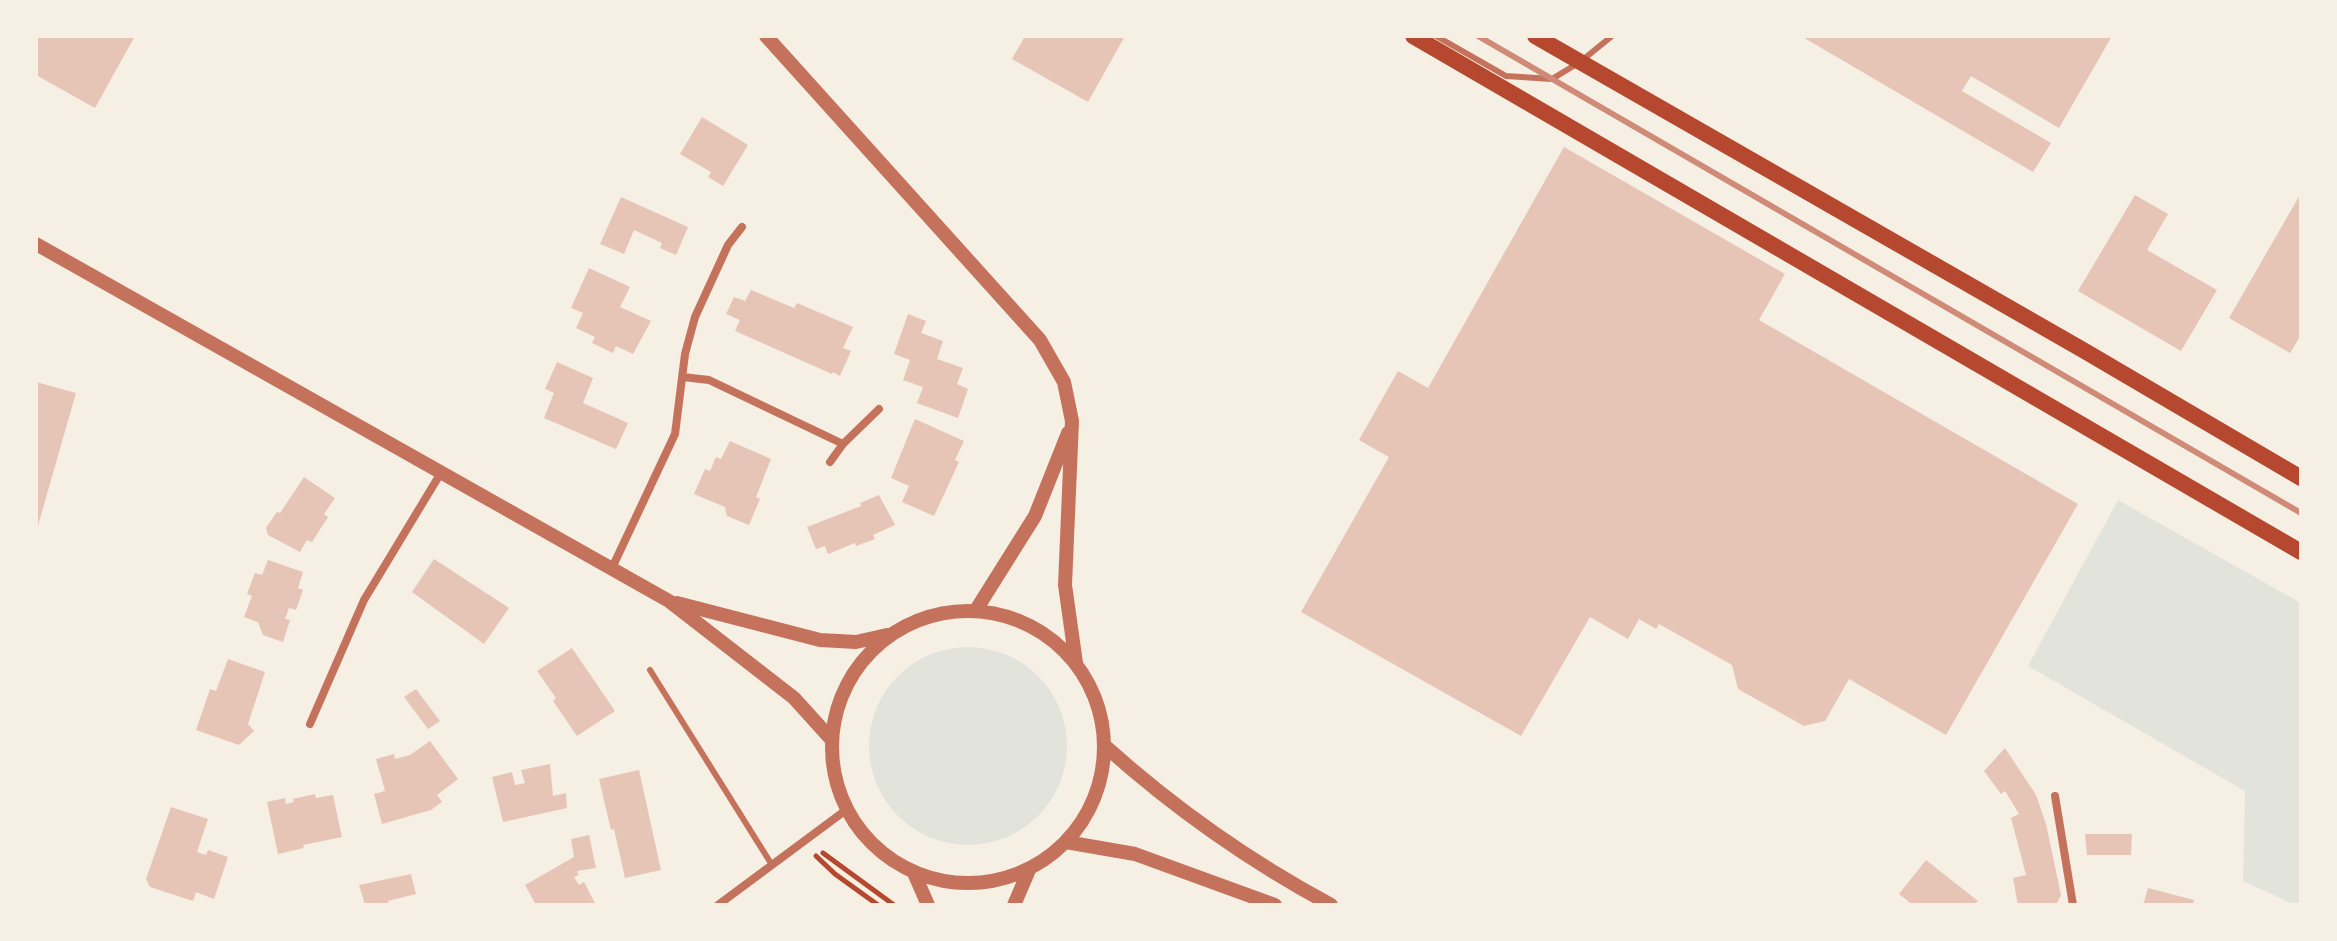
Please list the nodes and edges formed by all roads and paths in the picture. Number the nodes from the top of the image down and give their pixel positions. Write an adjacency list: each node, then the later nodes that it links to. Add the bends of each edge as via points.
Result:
1 (766, 36): 11 (street, via 1040,340 1064,382)
2 (1413, 36): 16 (main road)
3 (1436, 36): 6 (lane, via 1506,76 1552,79)
4 (1535, 36): 6 (main road)
5 (1612, 36): 6 (lane)
6 (1580, 62): 15 (main road)
7 (742, 227): 9 (street, via 728,245 695,317)
8 (36, 244): 14 (street)
9 (683, 377): 12 (street, via 709,380); 17 (street, via 675,434)
10 (879, 409): 12 (street)
11 (1072, 421): 19 (street, via 1035,516); 21 (street, via 1065,585)
12 (843, 444): 13 (street)
13 (830, 462)
14 (442, 471): 17 (street); 23 (street, via 364,600)
15 (2301, 478)
16 (2301, 552)
17 (612, 568): 18 (street)
18 (669, 601): 20 (street, via 820,640 856,642); 24 (street, via 794,698)
19 (976, 610): 20 (street, via 931,615); 21 (street, via 1026,624 1048,636)
20 (890, 635): 24 (street, via 848,680)
21 (1076, 663): 25 (street, via 1092,688)
22 (650, 670): 30 (lane)
23 (310, 724)
24 (831, 739): 27 (street, via 837,788)
25 (1105, 746): 29 (street, via 1101,781 1087,814); 39 (street, via 1164,796)
26 (2055, 796): 40 (street)
27 (846, 810): 28 (street); 32 (street, via 887,858)
28 (805, 840): 30 (street); 34 (path, via 835,874); 35 (path)
29 (1066, 842): 31 (street); 38 (street, via 1135,854)
30 (772, 865): 33 (street)
31 (1029, 870): 32 (street, via 972,884); 37 (street)
32 (914, 873): 36 (street)
33 (718, 905)
34 (878, 905)
35 (894, 905)
36 (928, 905)
37 (1014, 905)
38 (1275, 905)
39 (1331, 905)
40 (2073, 905)

